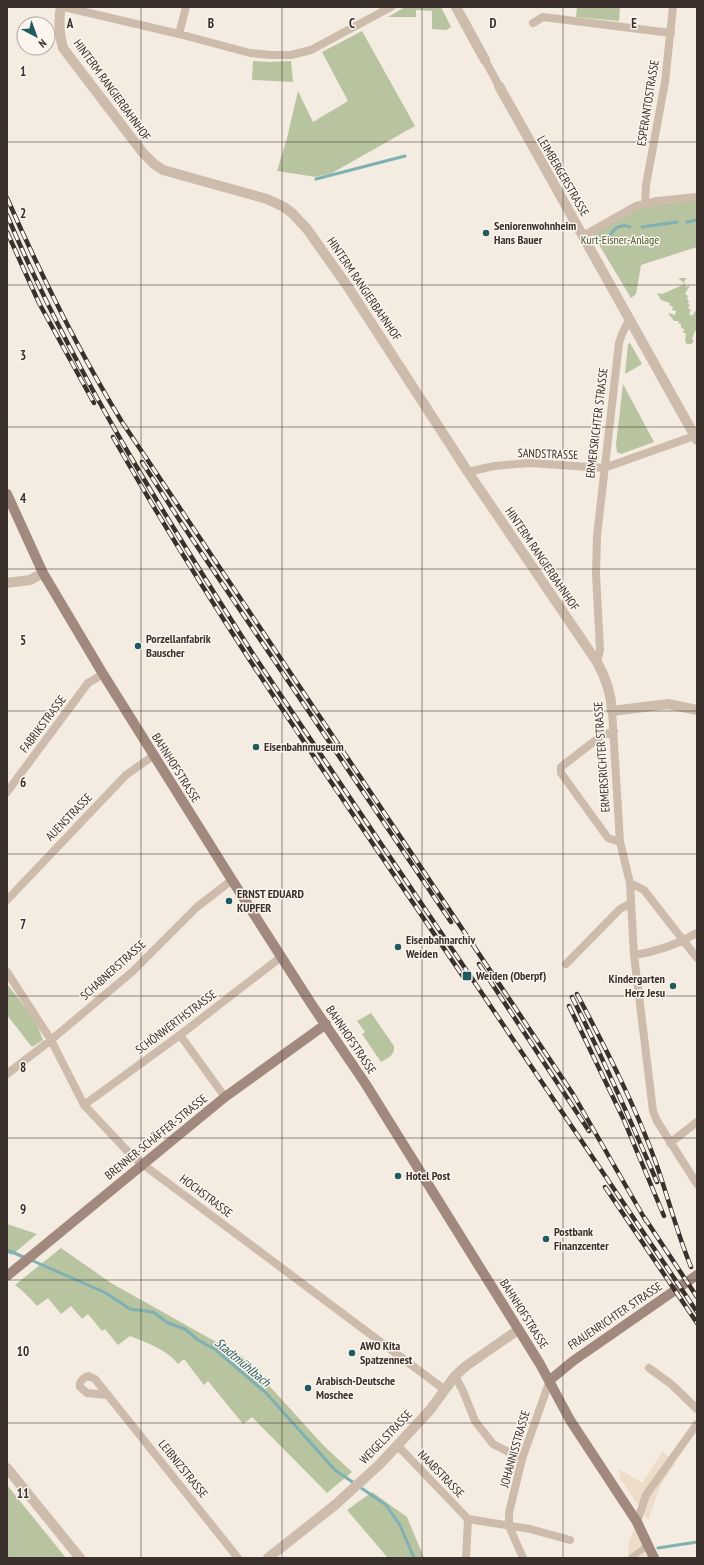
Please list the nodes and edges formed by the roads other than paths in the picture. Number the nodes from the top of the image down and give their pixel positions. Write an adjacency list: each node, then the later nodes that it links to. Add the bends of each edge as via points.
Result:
1 (61, 7): 18 (street, HINTERM RANGIERBAHNHOF, via 58,18 63,48 142,154 163,170 266,199 284,207 307,229 348,287)
2 (64, 7): 9 (street)
3 (186, 7): 9 (street)
4 (391, 7): 9 (street, via 311,50 291,55 250,53)
5 (456, 7): 10 (street, LEIMBERGERSTRASSE)
6 (673, 7): 8 (street, ESPERANTOSTRASSE)
7 (533, 23): 8 (street, via 543,17)
8 (671, 33): 13 (street, ESPERANTOSTRASSE)
9 (179, 34)
10 (485, 60): 11 (street, LEIMBERGERSTRASSE)
11 (499, 86): 14 (street, LEIMBERGERSTRASSE)
12 (697, 197): 13 (street)
13 (645, 203): 14 (street)
14 (583, 236): 15 (street, LEIMBERGERSTRASSE)
15 (629, 320): 16 (street, LEIMBERGERSTRASSE); 17 (street, ERMERSRICHTER STRASSE, via 619,343)
16 (696, 437): 17 (street, SANDSTRASSE)
17 (604, 468): 18 (street, SANDSTRASSE, via 530,463 494,466); 22 (street, ERMERSRICHTER STRASSE, via 597,544 600,650)
18 (468, 472): 22 (street, HINTERM RANGIERBAHNHOF)
19 (7, 494): 20 (main road, BAHNHOFSTRASSE)
20 (43, 573): 21 (street, via 30,580); 23 (main road, BAHNHOFSTRASSE)
21 (7, 583)
22 (597, 662): 24 (street, ERMERSRICHTER STRASSE, via 611,696)
23 (103, 674): 27 (main road, BAHNHOFSTRASSE); 28 (street, FABRIKSTRASSE, via 88,683)
24 (612, 710): 25 (street, via 668,704); 26 (street, ERMERSRICHTER STRASSE)
25 (697, 710)
26 (614, 731): 29 (street, ERMERSRICHTER STRASSE); 29 (street, via 601,736 561,767 561,773 608,838)
27 (153, 756): 30 (main road, BAHNHOFSTRASSE); 32 (street, AUENSTRASSE, via 126,775)
28 (7, 792)
29 (620, 842): 31 (street, ERMERSRICHTER STRASSE)
30 (232, 880): 37 (main road, BAHNHOFSTRASSE); 43 (street, SCHABNERSTRASSE, via 197,907 132,972)
31 (630, 883): 33 (street, ERMERSRICHTER STRASSE); 35 (street, via 644,890)
32 (7, 900)
33 (631, 903): 36 (street, ERMERSRICHTER STRASSE); 39 (street, via 620,909)
34 (697, 934): 35 (street)
35 (683, 941): 36 (street); 38 (street)
36 (634, 955): 48 (street, ERMERSRICHTER STRASSE, via 653,1111)
37 (281, 957): 41 (main road, BAHNHOFSTRASSE); 42 (street, SCHÖNWERTHSTRASSE)
38 (697, 958)
39 (566, 964)
40 (7, 972): 43 (street, HOCHSTRASSE)
41 (326, 1024): 45 (main road, BRENNER-SCHÄFFER-STRASSE); 53 (main road, BAHNHOFSTRASSE)
42 (180, 1035): 45 (street); 46 (street, SCHÖNWERTHSTRASSE)
43 (51, 1040): 44 (street, SCHABNERSTRASSE); 46 (street, HOCHSTRASSE)
44 (7, 1074)
45 (225, 1098): 49 (main road, BRENNER-SCHÄFFER-STRASSE)
46 (84, 1106): 49 (street, HOCHSTRASSE)
47 (697, 1122): 48 (street)
48 (670, 1143): 50 (street, ERMERSRICHTER STRASSE)
49 (144, 1164): 52 (main road, BRENNER-SCHÄFFER-STRASSE); 57 (street, HOCHSTRASSE)
50 (697, 1184)
51 (697, 1275): 56 (main road, FRAUENRICHTER STRASSE, via 573,1361)
52 (7, 1276)
53 (518, 1330): 55 (street, WEIGELSTRASSE); 56 (main road, BAHNHOFSTRASSE)
54 (649, 1368): 59 (street, via 671,1384)
55 (455, 1376): 57 (street, WEIGELSTRASSE); 62 (street, via 476,1421 494,1444)
56 (550, 1380): 62 (street, JOHANNISSTRASSE); 65 (main road, BAHNHOFSTRASSE, via 570,1420)
57 (445, 1390): 61 (street, WEIGELSTRASSE)
58 (108, 1395): 70 (street, LEIBNIZSTRASSE)
59 (697, 1409)
60 (697, 1424): 65 (street, via 646,1495)
61 (397, 1445): 64 (street, NAABSTRASSE); 71 (street, WEIGELSTRASSE, via 345,1496)
62 (522, 1459): 66 (street, JOHANNISSTRASSE, via 509,1513)
63 (7, 1468): 69 (street)
64 (468, 1519): 66 (street); 72 (street)
65 (637, 1522): 68 (main road, BAHNHOFSTRASSE)
66 (509, 1526): 67 (street); 73 (street, JOHANNISSTRASSE)
67 (570, 1540)
68 (648, 1544): 74 (street); 75 (main road, BAHNHOFSTRASSE)
69 (80, 1558)
70 (238, 1558)
71 (268, 1558)
72 (466, 1558)
73 (523, 1558)
74 (631, 1558)
75 (654, 1558)

